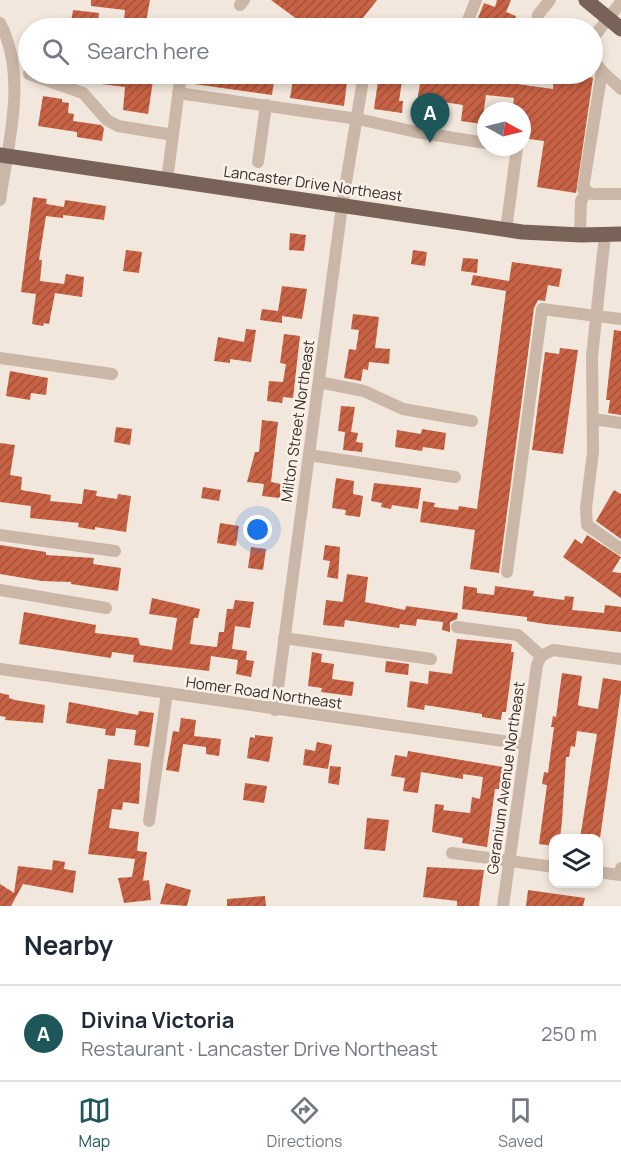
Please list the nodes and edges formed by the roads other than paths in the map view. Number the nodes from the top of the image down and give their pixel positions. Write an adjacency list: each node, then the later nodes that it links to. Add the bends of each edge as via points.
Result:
1 (476, 0): 5 (street)
2 (550, 0): 6 (street)
3 (586, 0): 7 (main road)
4 (621, 2): 7 (street)
5 (469, 18)
6 (538, 18)
7 (609, 18): 9 (street); 10 (main road)
8 (0, 23): 11 (street, via 10,45)
9 (603, 25)
10 (621, 29)
11 (14, 69): 12 (street); 24 (street)
12 (18, 70)
13 (603, 72): 18 (street)
14 (57, 84): 22 (street, via 82,93 107,120 118,126)
15 (179, 84): 19 (street)
16 (363, 84): 21 (street, Milton Street Northeast)
17 (600, 84): 28 (street, via 583,189)
18 (621, 88)
19 (178, 93): 20 (street); 22 (street)
20 (266, 105): 21 (street); 26 (street)
21 (358, 118): 23 (street); 31 (street, Milton Street Northeast)
22 (173, 135): 27 (street)
23 (477, 142)
24 (3, 156): 27 (main road, Lancaster Drive Northeast); 30 (street)
25 (517, 156): 32 (street)
26 (258, 162)
27 (166, 180): 31 (main road, Lancaster Drive Northeast)
28 (587, 191): 29 (street); 34 (street, via 581,201)
29 (621, 194)
30 (0, 200)
31 (342, 206): 32 (main road, Lancaster Drive Northeast); 39 (street, Milton Street Northeast)
32 (506, 230): 34 (main road, Lancaster Drive Northeast)
33 (613, 234): 34 (main road, Lancaster Drive Northeast); 35 (street)
34 (580, 235)
35 (597, 316): 36 (street); 40 (street, via 592,356); 48 (street, via 542,309)
36 (621, 319)
37 (0, 358): 38 (street)
38 (111, 374)
39 (319, 382): 41 (street, via 364,391 403,409); 43 (street, Milton Street Northeast)
40 (593, 419): 42 (street); 46 (street, via 587,525)
41 (472, 421)
42 (621, 423)
43 (309, 455): 44 (street); 52 (street, Milton Street Northeast)
44 (454, 477)
45 (0, 535): 47 (street)
46 (621, 549)
47 (115, 551)
48 (507, 572)
49 (0, 590): 50 (street)
50 (106, 608)
51 (457, 627): 53 (street, via 518,635)
52 (284, 638): 54 (street); 58 (street, Milton Street Northeast)
53 (542, 656): 55 (street, via 553,650); 59 (street, Geranium Avenue Northeast, via 537,665)
54 (431, 658)
55 (621, 660)
56 (0, 669): 57 (street, Homer Road Northeast)
57 (167, 693): 58 (street, Homer Road Northeast); 60 (street)
58 (275, 710): 59 (street, Homer Road Northeast)
59 (524, 744): 62 (street, Geranium Avenue Northeast)
60 (149, 821)
61 (452, 853): 62 (street)
62 (509, 861): 63 (street); 66 (street, Geranium Avenue Northeast)
63 (549, 866)
64 (603, 873): 65 (street)
65 (621, 873)
66 (503, 906)

